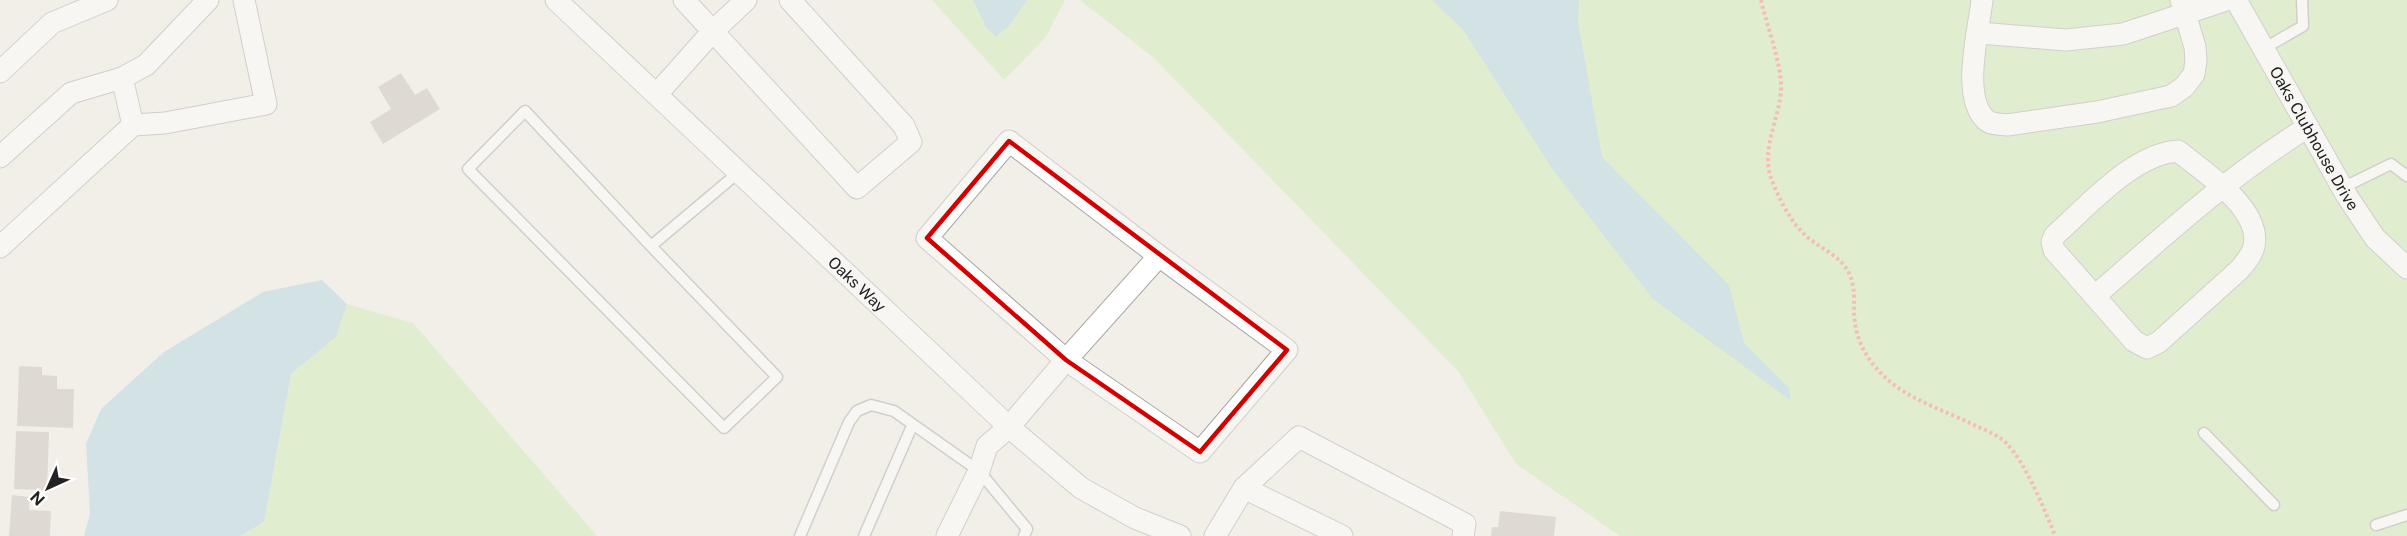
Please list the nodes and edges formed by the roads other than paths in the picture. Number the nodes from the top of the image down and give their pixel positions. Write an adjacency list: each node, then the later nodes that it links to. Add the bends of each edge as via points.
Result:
1 (107, 0): 16 (street, via 52,23)
2 (208, 0): 17 (street, via 146,65)
3 (244, 0): 19 (street, via 266,104 165,123)
4 (556, 0): 18 (street, Oaks Way)
5 (684, 0): 13 (street)
6 (746, 0): 13 (street)
7 (790, 0): 13 (street, via 904,126 912,142 857,188)
8 (1982, 0): 14 (street)
9 (2226, 0): 12 (street)
10 (2236, 0): 15 (street, Oaks Clubhouse Drive)
11 (2302, 0): 15 (lane, via 2303,26)
12 (2183, 8): 14 (street, via 2123,34 2066,40); 14 (street, via 2195,47 2194,74 2171,96 2007,125 1985,119 1975,97 1973,64)
13 (713, 31): 18 (street)
14 (1979, 33)
15 (2263, 49): 20 (street, Oaks Clubhouse Drive)
16 (0, 72)
17 (122, 78): 19 (street); 21 (street, via 71,93)
18 (657, 94): 22 (street, Oaks Way)
19 (133, 125): 27 (street)
20 (2308, 127): 24 (street); 25 (street, Oaks Clubhouse Drive)
21 (0, 157)
22 (739, 172): 26 (lane); 33 (street, Oaks Way)
23 (2407, 176): 25 (lane, via 2391,164)
24 (2222, 186): 30 (street); 30 (street, via 2178,151 2161,152 2127,171 2055,235 2052,242 2054,250); 30 (street, via 2251,221 2254,245 2250,257 2159,342 2147,348 2134,341)
25 (2342, 188): 29 (street, Oaks Clubhouse Drive, via 2376,238)
26 (651, 246): 26 (lane, via 525,111 468,169 724,428 777,377)
27 (0, 247)
28 (1159, 256): 31 (street); 31 (street, via 1287,350 1200,452); 31 (street, via 1009,141 927,238)
29 (2407, 268)
30 (2096, 295)
31 (1066, 360): 33 (street)
32 (912, 426): 35 (lane); 40 (lane, via 894,411 871,405 857,411); 41 (lane)
33 (1009, 427): 35 (street, via 987,446); 44 (street, Oaks Way, via 1081,488 1135,518)
34 (2204, 433): 37 (lane)
35 (979, 471): 42 (street); 43 (lane, via 1027,529)
36 (1244, 488): 45 (street); 46 (street); 47 (street, via 1299,436 1465,524)
37 (2274, 505)
38 (2407, 514): 39 (lane)
39 (2376, 525)
40 (800, 536)
41 (864, 536)
42 (948, 536)
43 (1024, 536)
44 (1180, 536)
45 (1215, 536)
46 (1342, 536)
47 (1463, 536)

